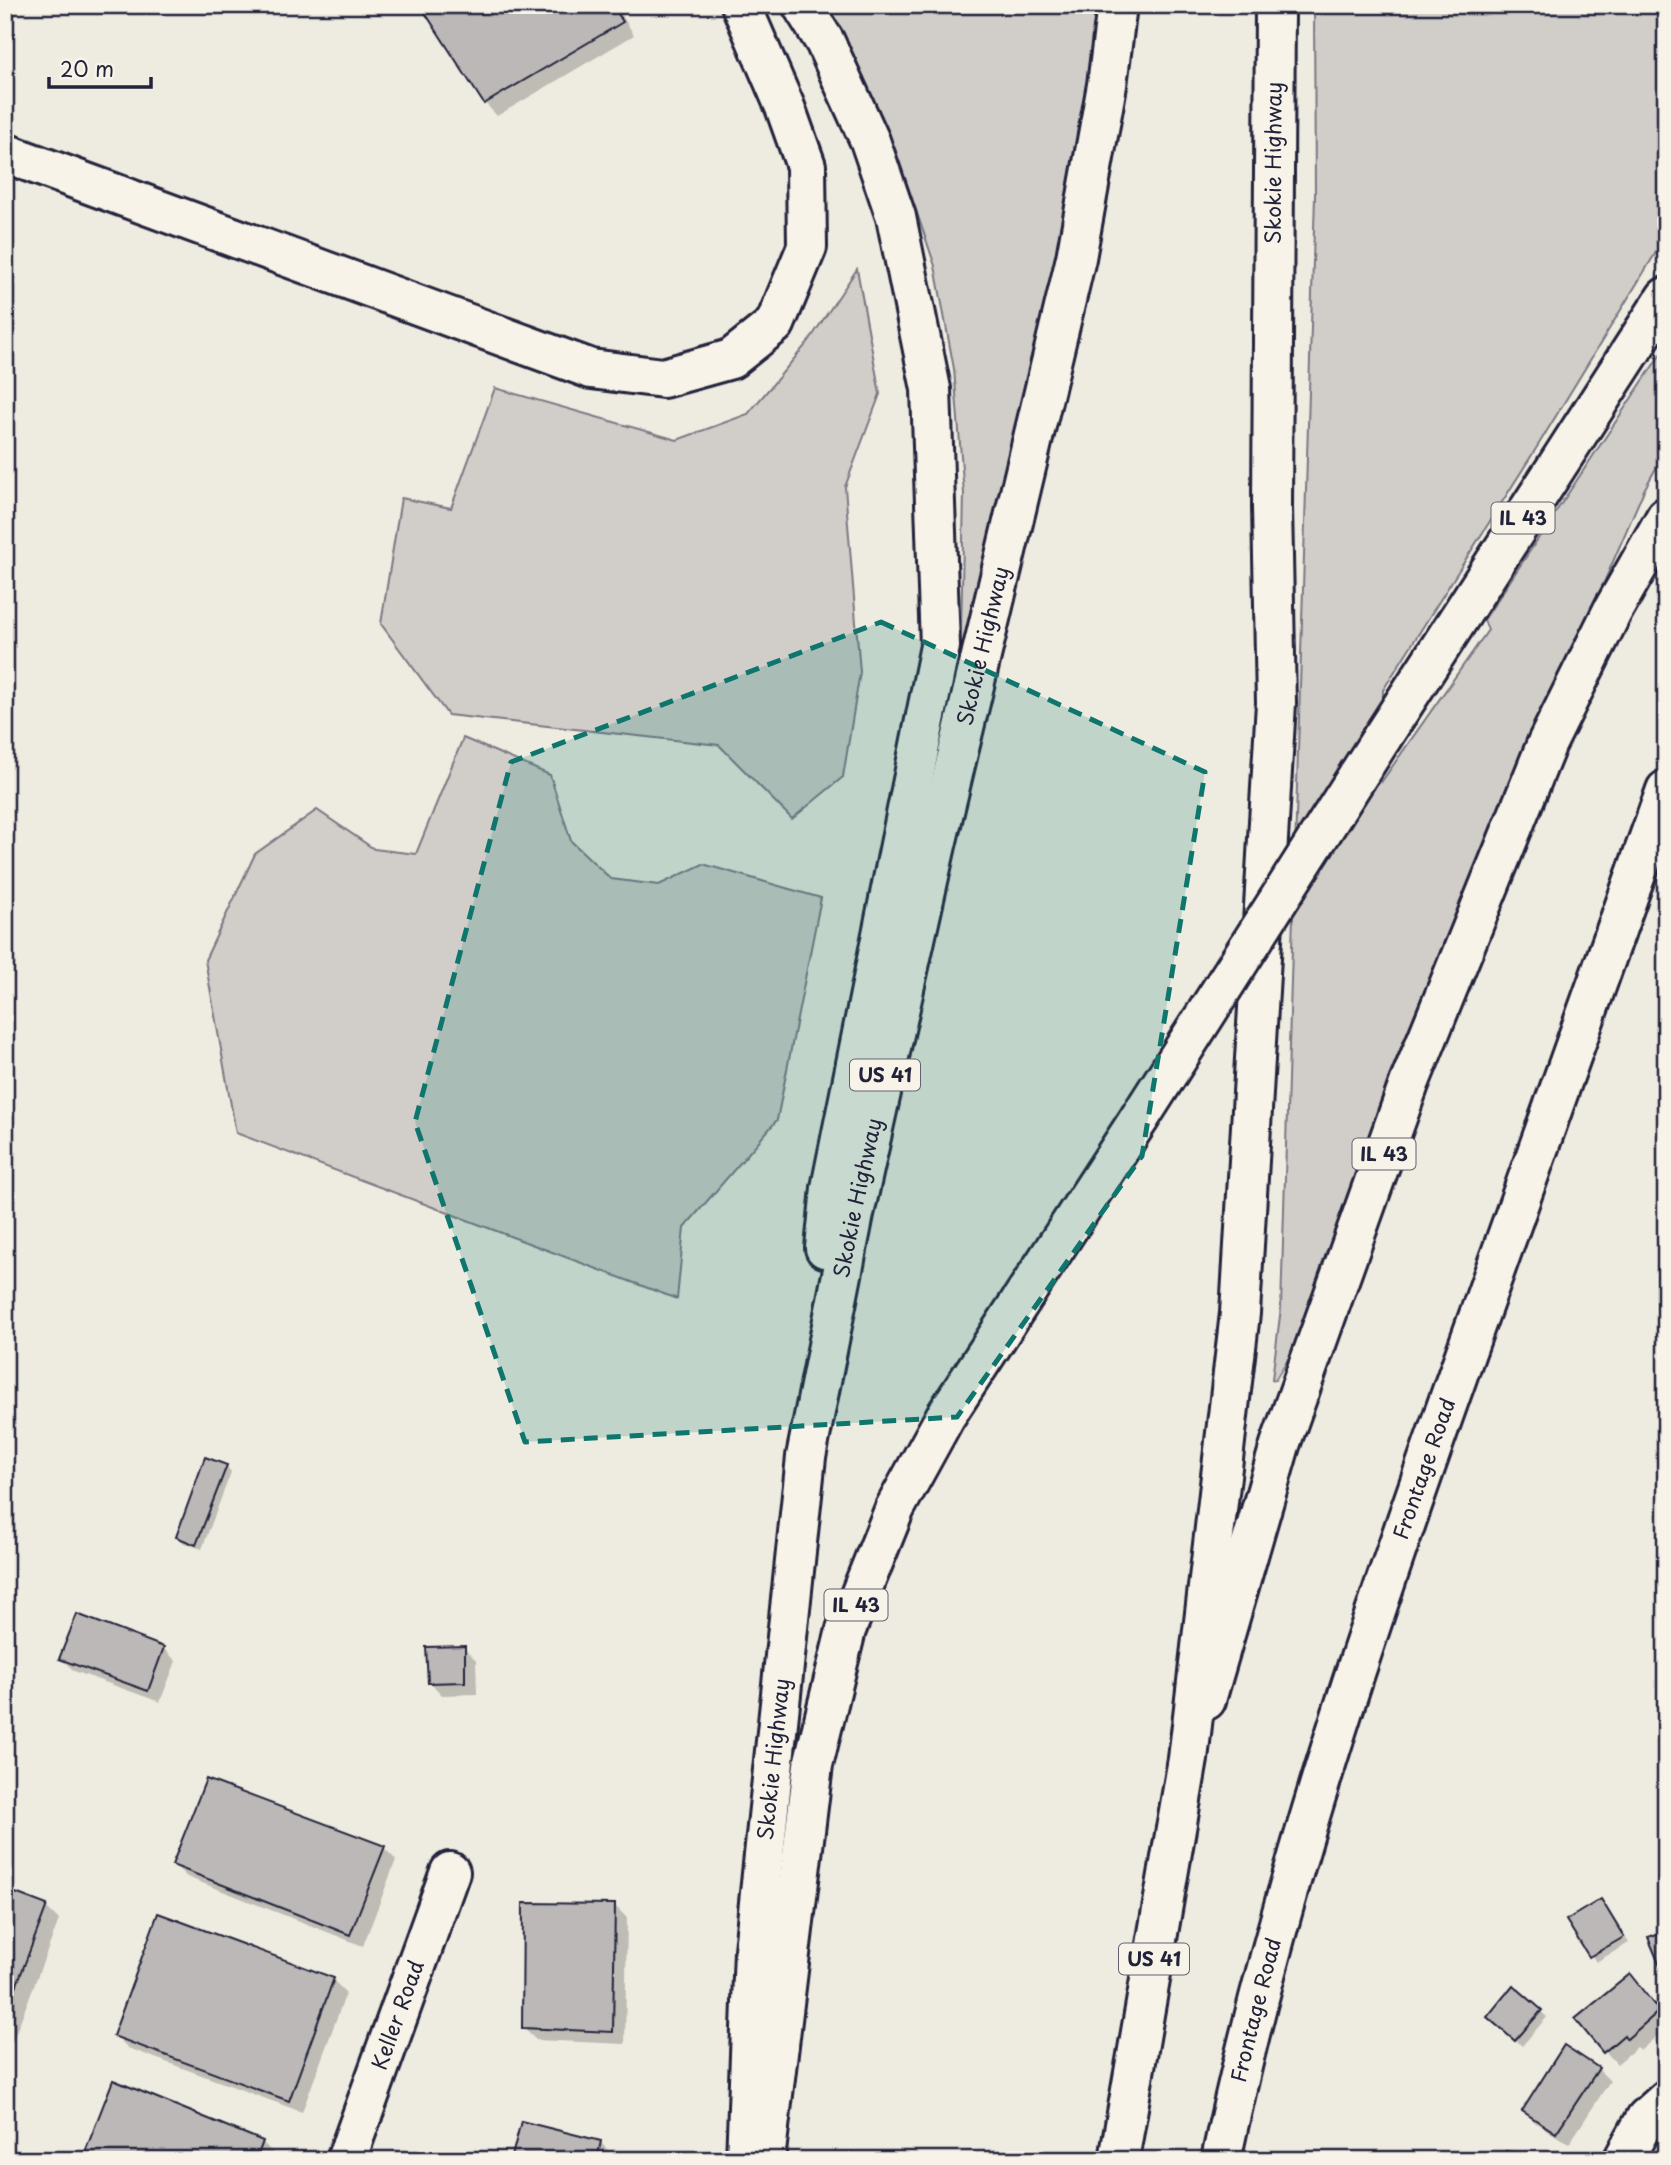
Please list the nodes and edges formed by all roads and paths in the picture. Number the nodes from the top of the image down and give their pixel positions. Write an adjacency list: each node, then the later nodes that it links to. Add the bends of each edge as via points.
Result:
1 (741, 5): 5 (main road, via 806,166 807,247 775,324 731,359 663,378 591,369)
2 (802, 5): 9 (main road, via 825,42 870,141 896,217 931,389 940,646 831,1188)
3 (1117, 5): 9 (main road, Skokie Highway / US 41, via 1076,258 936,845 854,1214)
4 (1275, 5): 10 (main road, Skokie Highway / US 41, via 1272,508 1276,703 1240,1313)
5 (5, 153)
6 (1666, 297): 15 (main road, IL 43, bridge, via 945,1417 895,1508 846,1630 813,1765)
7 (1666, 517): 10 (main road, IL 43, via 1547,743 1409,1084 1280,1445)
8 (1666, 790): 17 (main road, Frontage Road, via 1387,1574 1302,1847 1237,2084)
9 (806, 1457): 14 (main road, Skokie Highway / US 41, via 754,1950)
10 (1188, 1759): 16 (main road, Skokie Highway / US 41)
11 (450, 1872): 13 (main road, Keller Road)
12 (1666, 2100): 18 (main road, via 1646,2118)
13 (346, 2160)
14 (746, 2160)
15 (765, 2160)
16 (1119, 2160)
17 (1221, 2160)
18 (1623, 2160)

